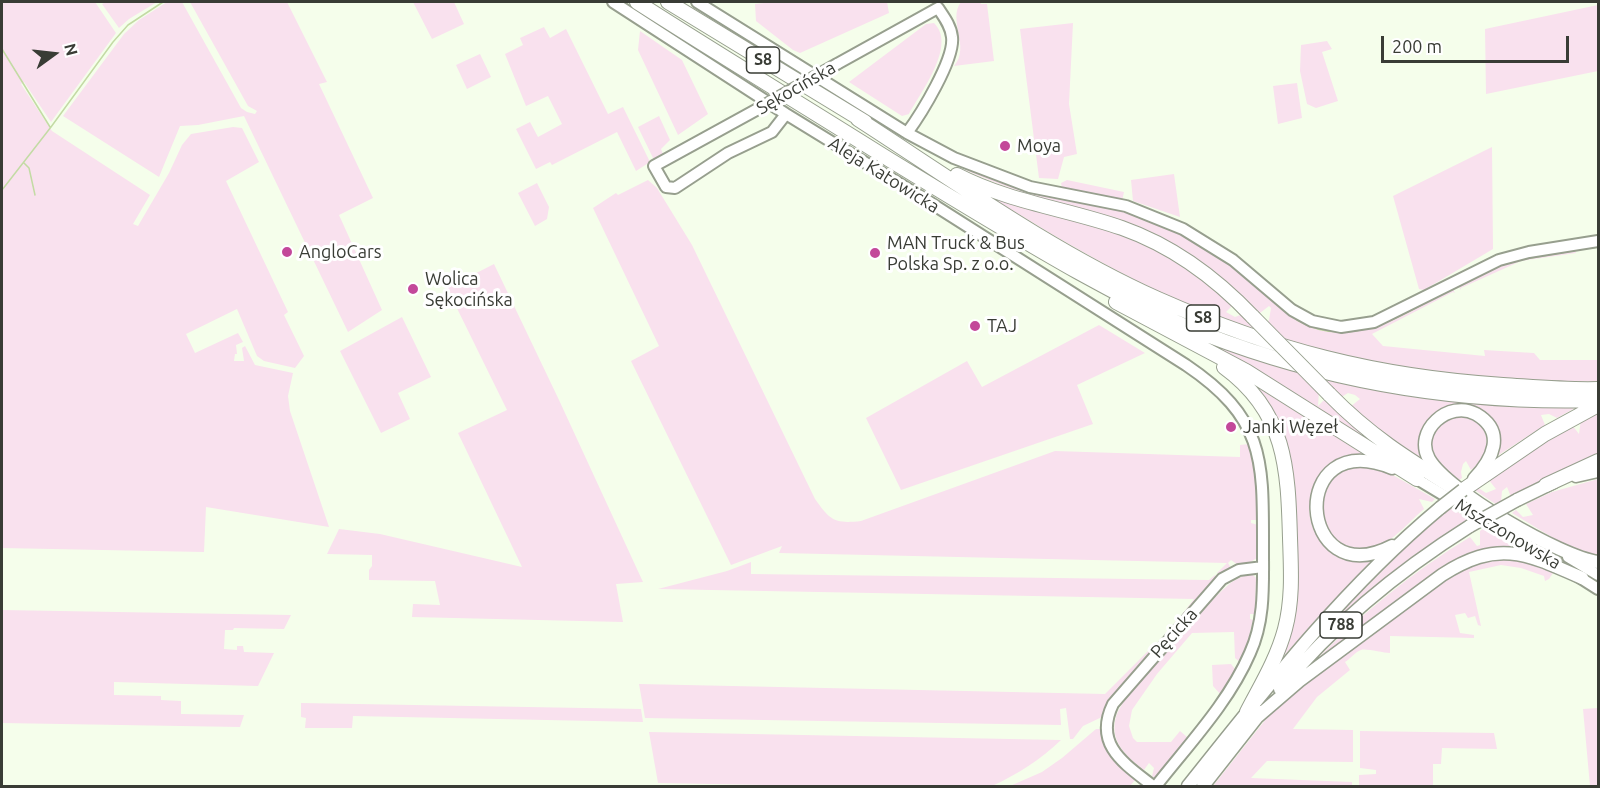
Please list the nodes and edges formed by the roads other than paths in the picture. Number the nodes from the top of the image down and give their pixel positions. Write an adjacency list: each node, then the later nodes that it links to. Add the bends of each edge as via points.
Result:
1 (613, 2): 5 (street, Aleja Katowicka)
2 (637, 2): 8 (highway, S8)
3 (668, 2): 6 (highway, S8)
4 (697, 2): 7 (street)
5 (786, 114): 7 (street, Sękocińska, bridge, via 772,132 728,153 675,188 666,187 654,166 938,8 951,30 952,53); 23 (street, Aleja Katowicka, via 1217,387 1248,427 1257,451 1262,474)
6 (858, 119): 11 (highway, S8, via 1052,244 1156,298 1258,339 1399,375 1569,390); 19 (highway, bridge, via 982,186 1122,228 1163,246 1218,283 1362,427)
7 (907, 133): 9 (street, via 954,158 1030,187 1126,206 1183,229 1233,260 1292,310 1328,325 1353,327 1374,322 1499,260)
8 (998, 227): 10 (highway, via 1077,280); 12 (highway, S8, via 1160,314 1306,368 1418,392)
9 (1599, 241)
10 (1175, 334): 17 (highway, via 1246,371); 27 (highway, via 1246,386 1264,408 1286,465 1290,603 1285,629)
11 (1599, 389)
12 (1599, 400)
13 (1599, 405): 16 (highway)
14 (1599, 461): 18 (highway)
15 (1599, 471): 18 (main road)
16 (1479, 476): 19 (highway); 19 (main road, via 1492,453 1493,435 1489,427 1479,416 1467,411 1442,415 1428,430 1427,453 1434,466)
17 (1417, 479): 20 (main road, via 1376,462 1350,462 1332,471 1315,501 1322,532 1340,549 1371,554); 25 (street, Mszczonowska)
18 (1546, 485): 27 (main road, 788, bridge, via 1470,526 1363,605)
19 (1461, 490): 20 (main road, bridge); 21 (main road)
20 (1401, 541): 27 (main road, 788, via 1327,617)
21 (1544, 542): 22 (main road); 24 (street, Mszczonowska)
22 (1599, 562)
23 (1263, 567): 28 (street, Aleja Katowicka, via 1259,625 1243,669 1230,691); 28 (street, Pęcicka, via 1239,570 1222,579 1110,710 1108,739 1115,754)
24 (1599, 575)
25 (1582, 578): 26 (street, Mszczonowska); 27 (main road, via 1524,555 1500,553 1473,558 1442,575)
26 (1599, 588)
27 (1251, 715): 29 (main road, 788); 30 (main road, 788)
28 (1152, 785)
29 (1188, 786)
30 (1203, 786)

